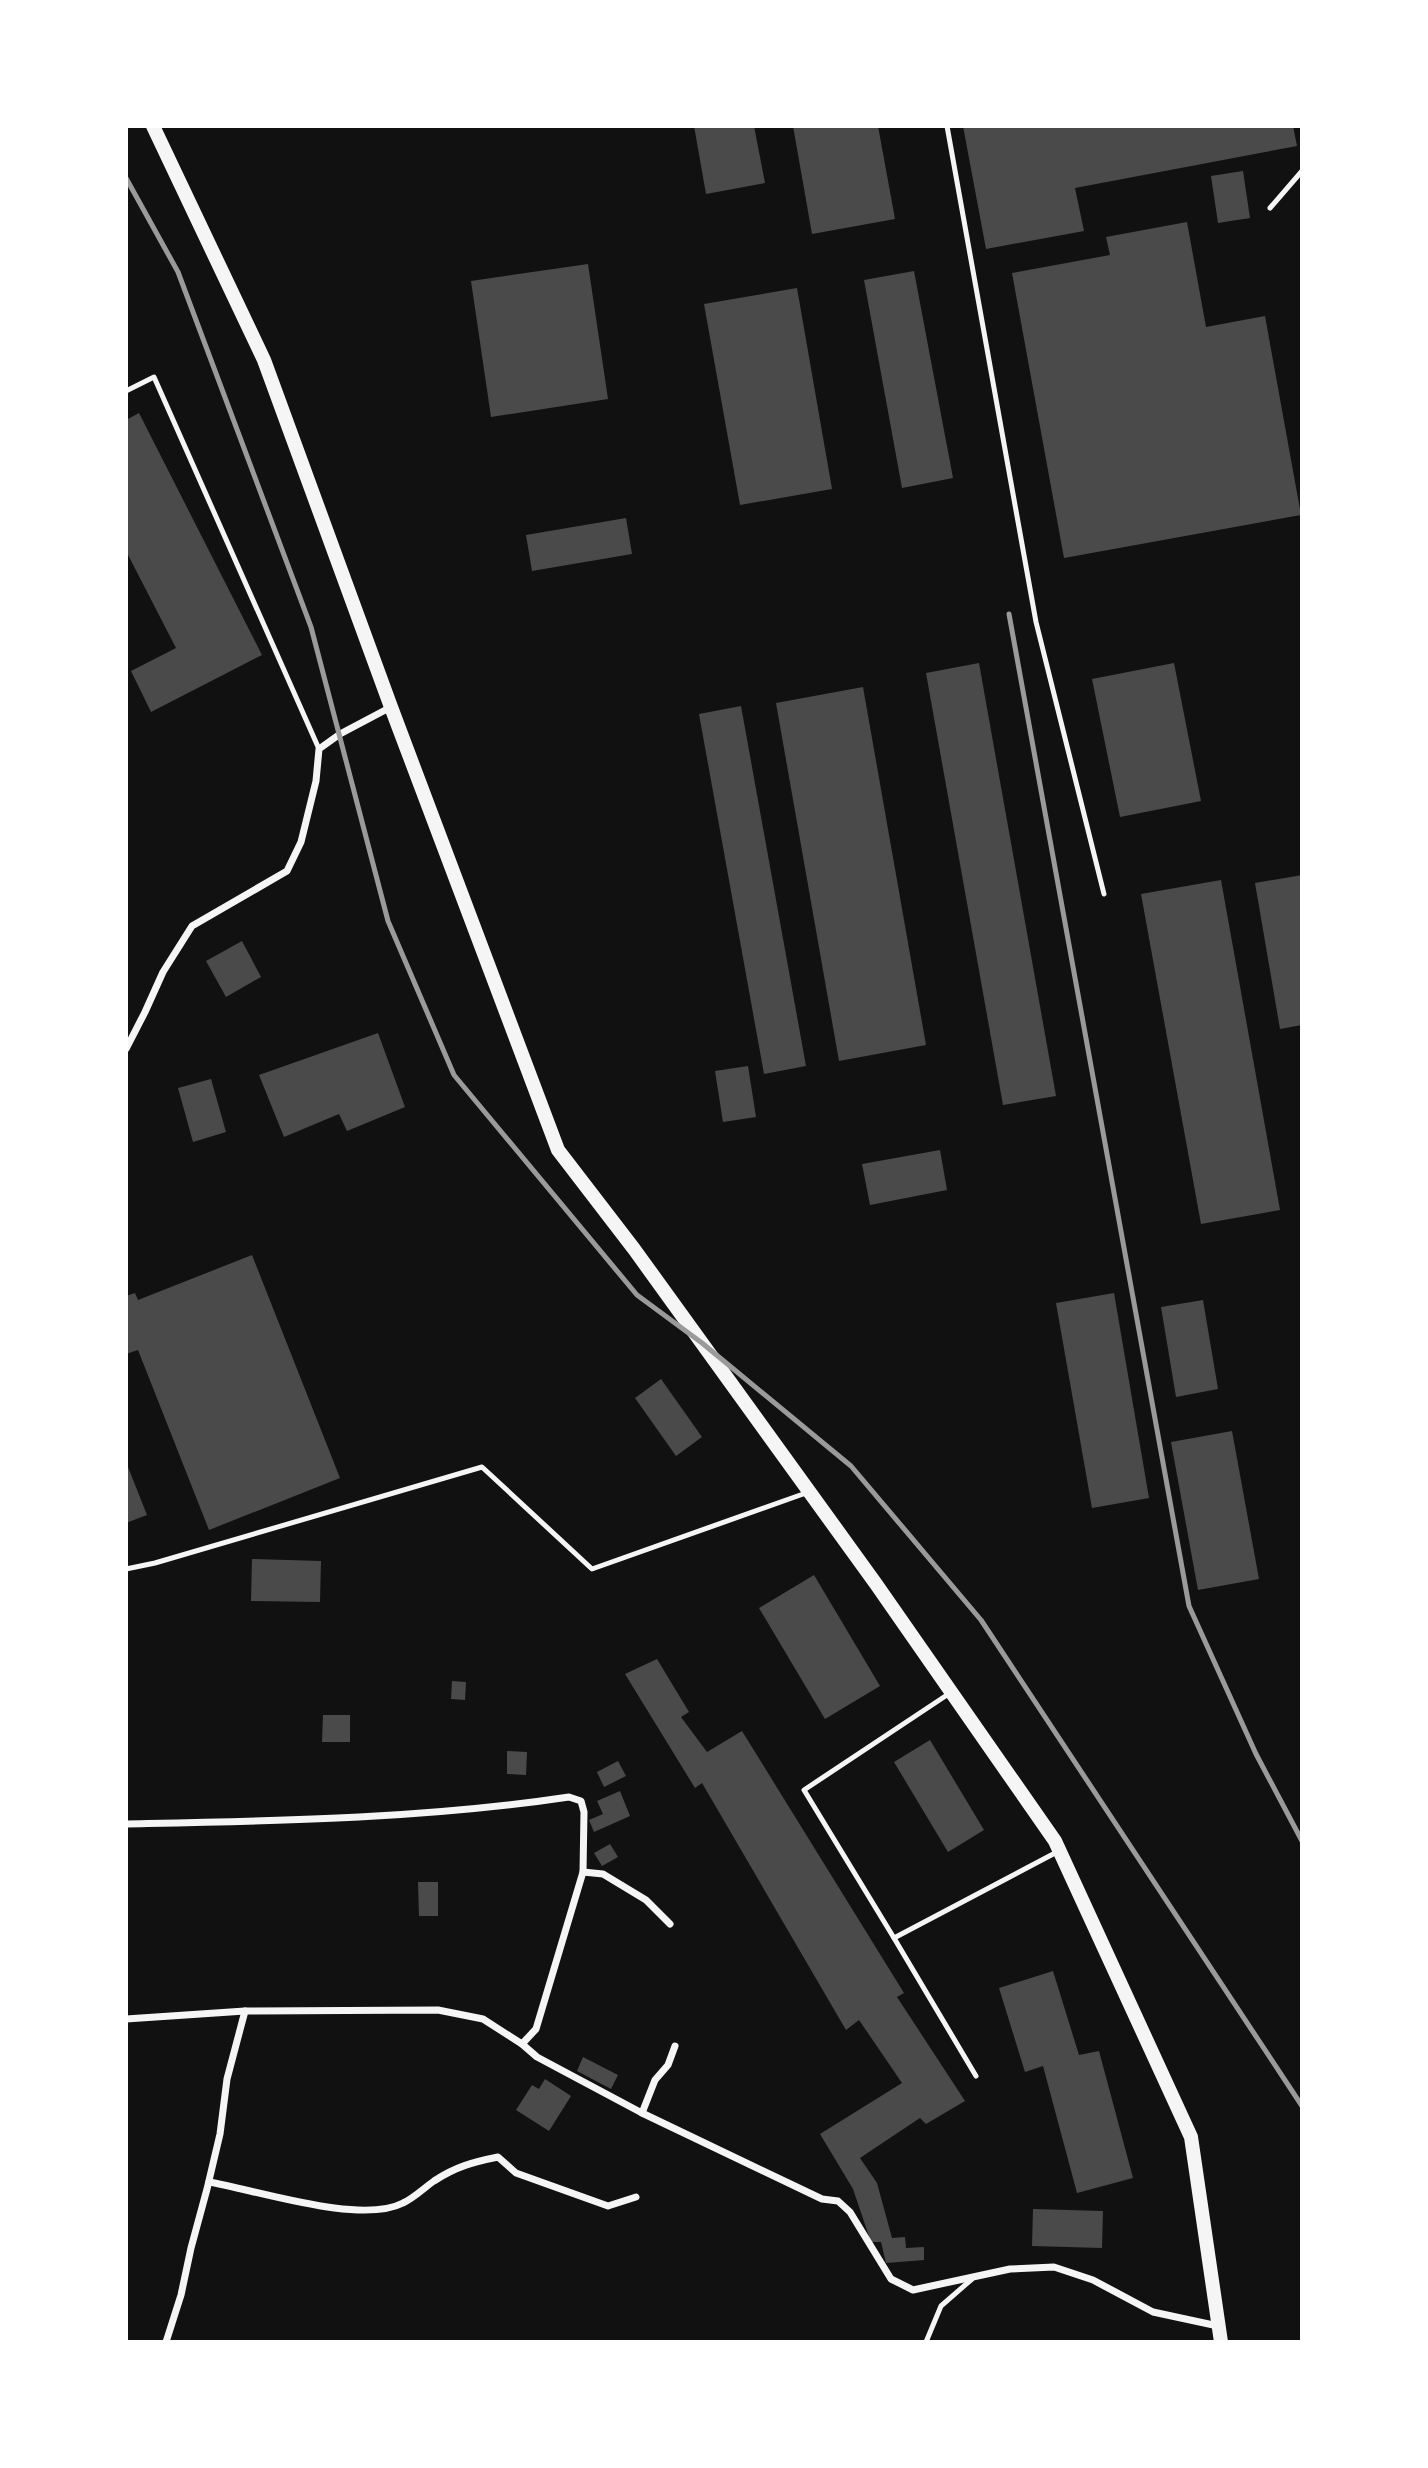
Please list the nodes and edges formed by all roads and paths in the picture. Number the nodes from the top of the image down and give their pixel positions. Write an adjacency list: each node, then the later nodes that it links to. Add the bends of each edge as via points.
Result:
1 (153, 126): 6 (main road, via 264,359)
2 (947, 126): 8 (lane, via 1036,622)
3 (1302, 171): 4 (lane)
4 (1270, 208)
5 (126, 391): 7 (lane, via 154,377)
6 (391, 707): 7 (street); 10 (main road, via 558,1150)
7 (319, 749): 9 (street, via 301,842 287,871 192,926 163,972)
8 (1104, 894)
9 (126, 1049)
10 (809, 1492): 11 (lane, via 592,1569 481,1467); 12 (main road)
11 (126, 1569)
12 (952, 1692): 14 (main road); 17 (lane, via 804,1790)
13 (126, 1824): 15 (street, via 492,1809 569,1797 581,1801 584,1812)
14 (1060, 1851): 17 (lane); 27 (main road, via 1191,2137)
15 (583, 1872): 16 (street, via 603,1874 646,1900); 20 (street, via 536,2029)
16 (670, 1924)
17 (894, 1938): 22 (lane)
18 (245, 2011): 19 (street); 20 (street, via 438,2010 483,2019); 24 (street, via 227,2079)
19 (126, 2018)
20 (522, 2044): 23 (street, via 537,2057)
21 (675, 2046): 23 (street)
22 (976, 2076)
23 (642, 2113): 26 (street, via 822,2199 838,2201 850,2212 891,2279 913,2290)
24 (209, 2182): 25 (street, via 314,2206 370,2210 402,2204 467,2163 498,2157 516,2173 608,2206); 28 (street)
25 (636, 2197)
26 (972, 2279): 27 (street, via 1010,2269 1054,2267 1093,2280 1153,2312); 29 (lane, via 941,2306)
27 (1218, 2326): 30 (main road)
28 (166, 2342)
29 (926, 2342)
30 (1221, 2342)

